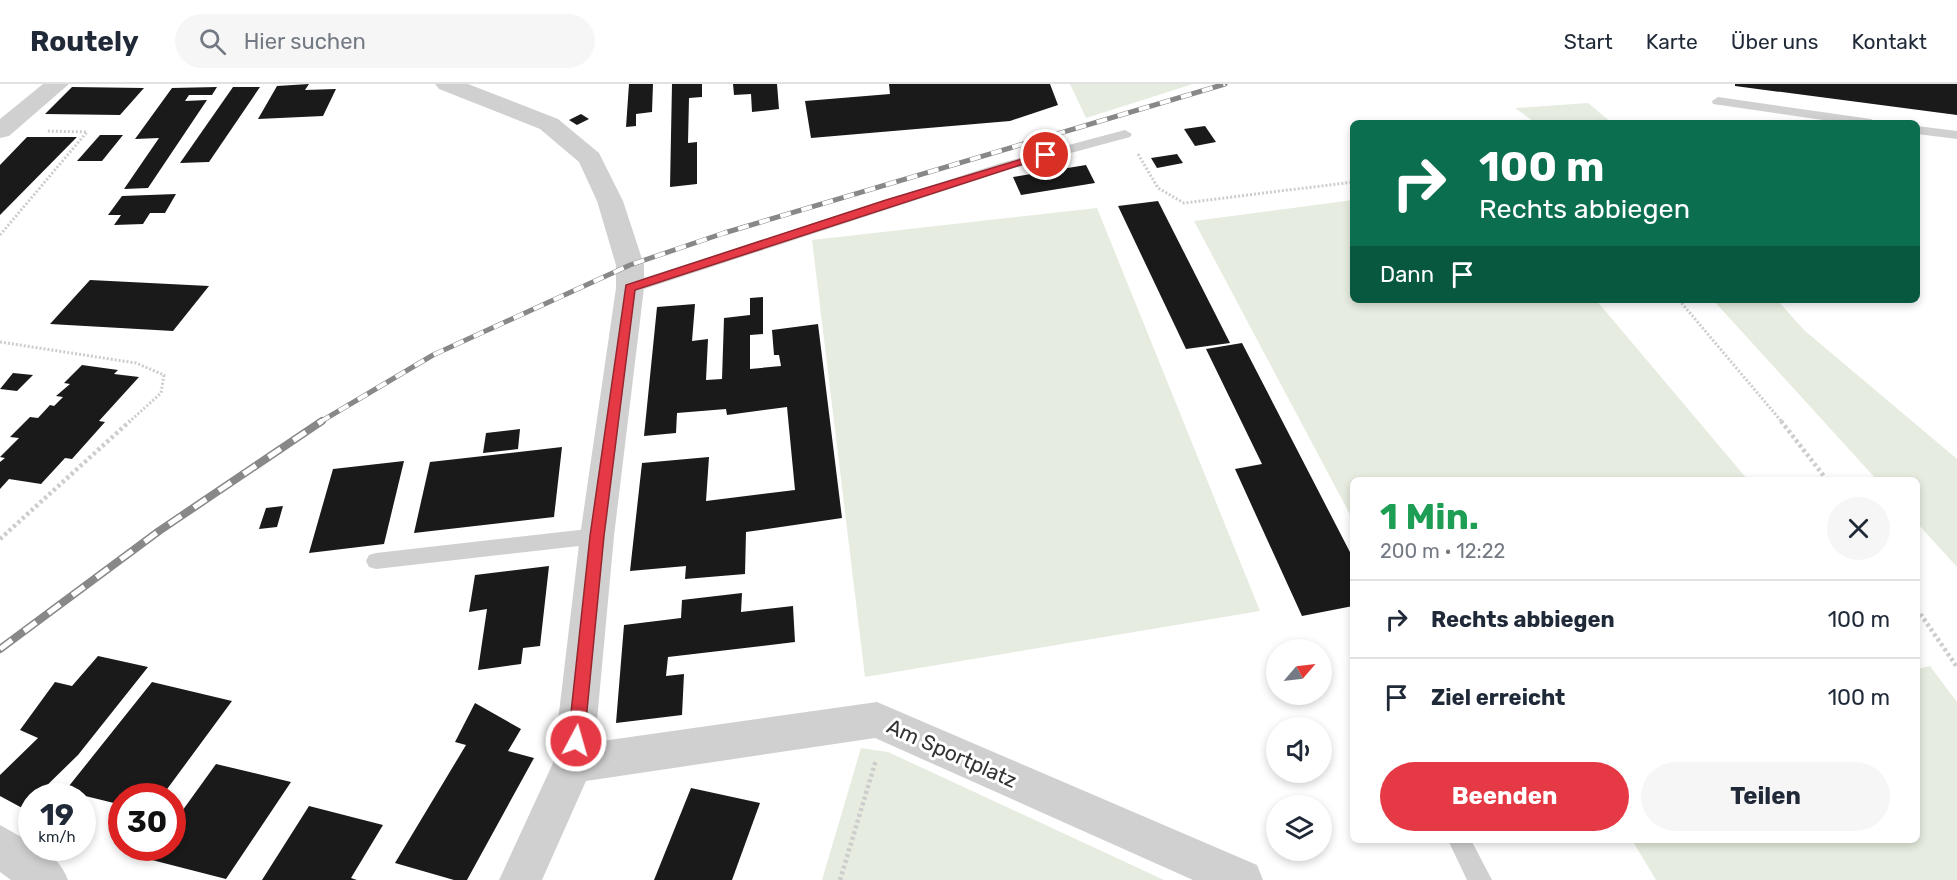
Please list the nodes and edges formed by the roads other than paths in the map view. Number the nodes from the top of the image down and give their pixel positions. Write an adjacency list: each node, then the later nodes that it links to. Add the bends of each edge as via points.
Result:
1 (57, 84): 6 (street)
2 (447, 84): 9 (street, via 549,124 590,158 610,201 630,265)
3 (1718, 101): 4 (lane)
4 (1850, 120)
5 (1920, 129): 8 (lane)
6 (0, 130)
7 (1125, 134): 9 (lane, via 995,169)
8 (1957, 135)
9 (630, 288): 10 (street)
10 (597, 536): 11 (lane); 12 (street)
11 (376, 561)
12 (573, 764): 16 (street); 17 (street, Am Sportplatz, via 877,720)
13 (1461, 843): 18 (lane)
14 (0, 846): 15 (street)
15 (46, 880)
16 (520, 880)
17 (1242, 880)
18 (1480, 880)

